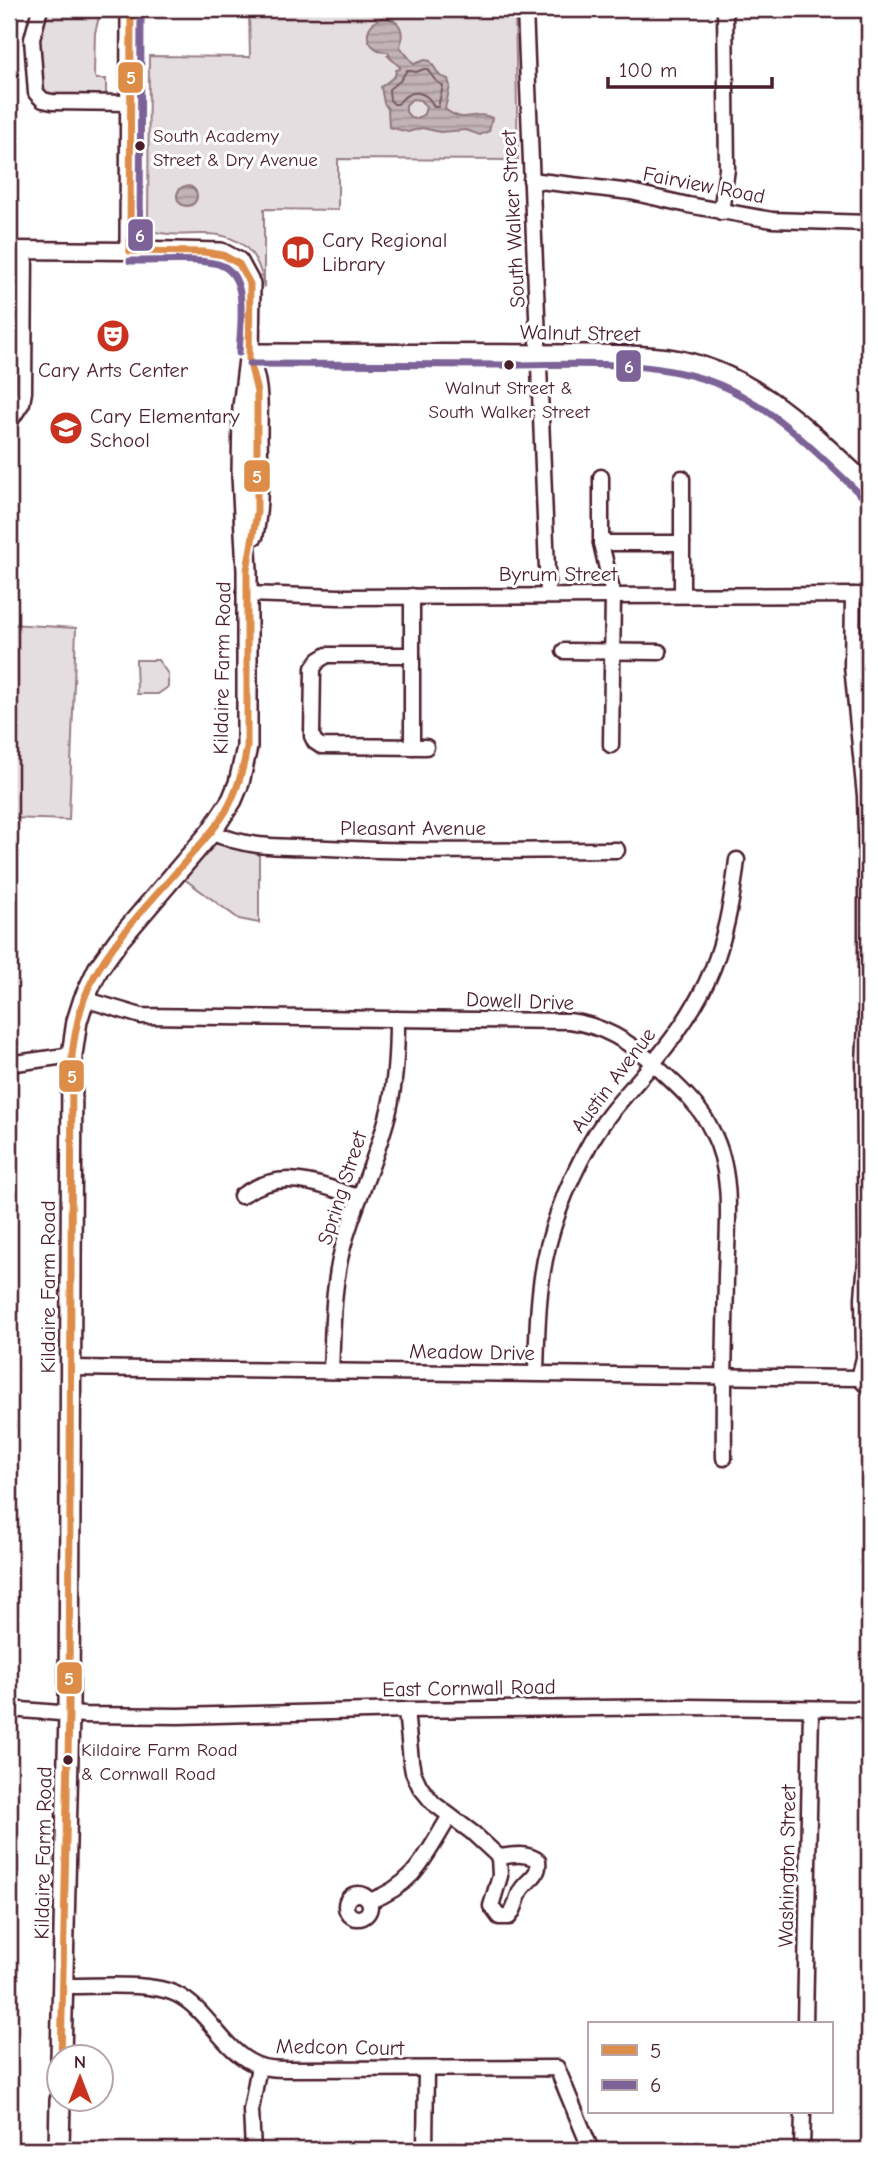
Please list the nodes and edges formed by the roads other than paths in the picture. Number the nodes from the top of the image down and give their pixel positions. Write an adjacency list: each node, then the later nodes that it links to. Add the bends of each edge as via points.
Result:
1 (40, 9): 5 (street, via 32,39 36,93 52,102)
2 (131, 9): 5 (main road)
3 (525, 9): 6 (street, South Walker Street)
4 (725, 9): 7 (street, via 727,174)
5 (132, 103): 11 (main road)
6 (531, 180): 7 (street, Fairview Road, via 631,192); 12 (street, South Walker Street)
7 (721, 212): 8 (street, Fairview Road, via 772,220)
8 (869, 223)
9 (9, 250): 10 (street)
10 (26, 250): 11 (street); 14 (street, via 23,403)
11 (130, 251): 13 (main road, Kildaire Farm Road, via 212,252 238,262 250,284)
12 (540, 355): 13 (main road, Walnut Street); 17 (main road, Walnut Street, via 651,357 725,375 776,405); 21 (street, South Walker Street)
13 (249, 356): 20 (main road, Kildaire Farm Road, via 242,448)
14 (9, 423)
15 (601, 477): 18 (street)
16 (682, 478): 19 (street)
17 (869, 488)
18 (601, 543): 19 (street); 22 (street)
19 (682, 543): 23 (street)
20 (247, 594): 26 (street, Byrum Street); 32 (main road, Kildaire Farm Road, via 247,747 232,800)
21 (548, 595): 22 (street, Byrum Street); 26 (street, Byrum Street)
22 (613, 595): 23 (street, Byrum Street); 28 (street)
23 (682, 595): 24 (street, Byrum Street)
24 (853, 595): 25 (street, Byrum Street); 46 (street, via 852,667 866,835)
25 (869, 595)
26 (412, 596): 30 (street)
27 (564, 651): 28 (street)
28 (612, 652): 29 (street); 31 (street)
29 (659, 652)
30 (412, 655): 30 (street, via 327,655 319,660 313,668 315,742 321,746 419,747)
31 (611, 745)
32 (211, 832): 33 (street, Pleasant Avenue, via 238,843 268,847); 35 (main road, Kildaire Farm Road, via 118,942)
33 (617, 850)
34 (737, 860): 38 (street, Austin Avenue, via 726,933 709,980)
35 (84, 999): 36 (street, Dowell Drive, via 141,1016); 37 (main road, Kildaire Farm Road)
36 (397, 1019): 38 (street, Dowell Drive, via 582,1023 621,1039); 41 (street, Spring Street, via 397,1066 389,1112)
37 (72, 1055): 39 (street); 42 (main road, Kildaire Farm Road)
38 (653, 1063): 44 (street, Austin Avenue, via 603,1121 558,1215 542,1274); 45 (street, Dowell Drive, via 701,1111 723,1161 727,1206)
39 (9, 1064)
40 (241, 1196): 41 (street, via 272,1180 290,1180)
41 (359, 1197): 43 (street, Spring Street, via 336,1285)
42 (70, 1367): 43 (street, Meadow Drive); 52 (main road, Kildaire Farm Road)
43 (331, 1371): 44 (street, Meadow Drive)
44 (536, 1373): 45 (street, Meadow Drive)
45 (724, 1376): 46 (street, Meadow Drive); 47 (street, Dowell Drive)
46 (864, 1383)
47 (724, 1458)
48 (9, 1709): 52 (street, East Cornwall Road)
49 (811, 1709): 50 (street, East Cornwall Road); 51 (street, East Cornwall Road); 57 (street, Washington Street)
50 (869, 1709)
51 (406, 1710): 52 (street, East Cornwall Road, via 227,1716); 53 (street, via 417,1781)
52 (69, 1713): 56 (main road, Kildaire Farm Road)
53 (450, 1816): 54 (street); 55 (street, via 408,1879)
54 (499, 1857): 54 (street, via 531,1856 539,1864 509,1917 499,1917 491,1906 499,1886)
55 (370, 1900)
56 (62, 1986): 58 (main road, Kildaire Farm Road); 59 (street, Medcon Court, via 172,1992 195,2006 233,2049)
57 (805, 2022)
58 (61, 2044)
59 (259, 2066): 60 (street, Medcon Court); 64 (street, via 252,2102)
60 (426, 2068): 65 (street); 66 (street, Medcon Court, via 557,2068)
61 (60, 2114): 63 (main road)
62 (803, 2114): 67 (street)
63 (59, 2150)
64 (253, 2150)
65 (425, 2150)
66 (591, 2150)
67 (803, 2150)

